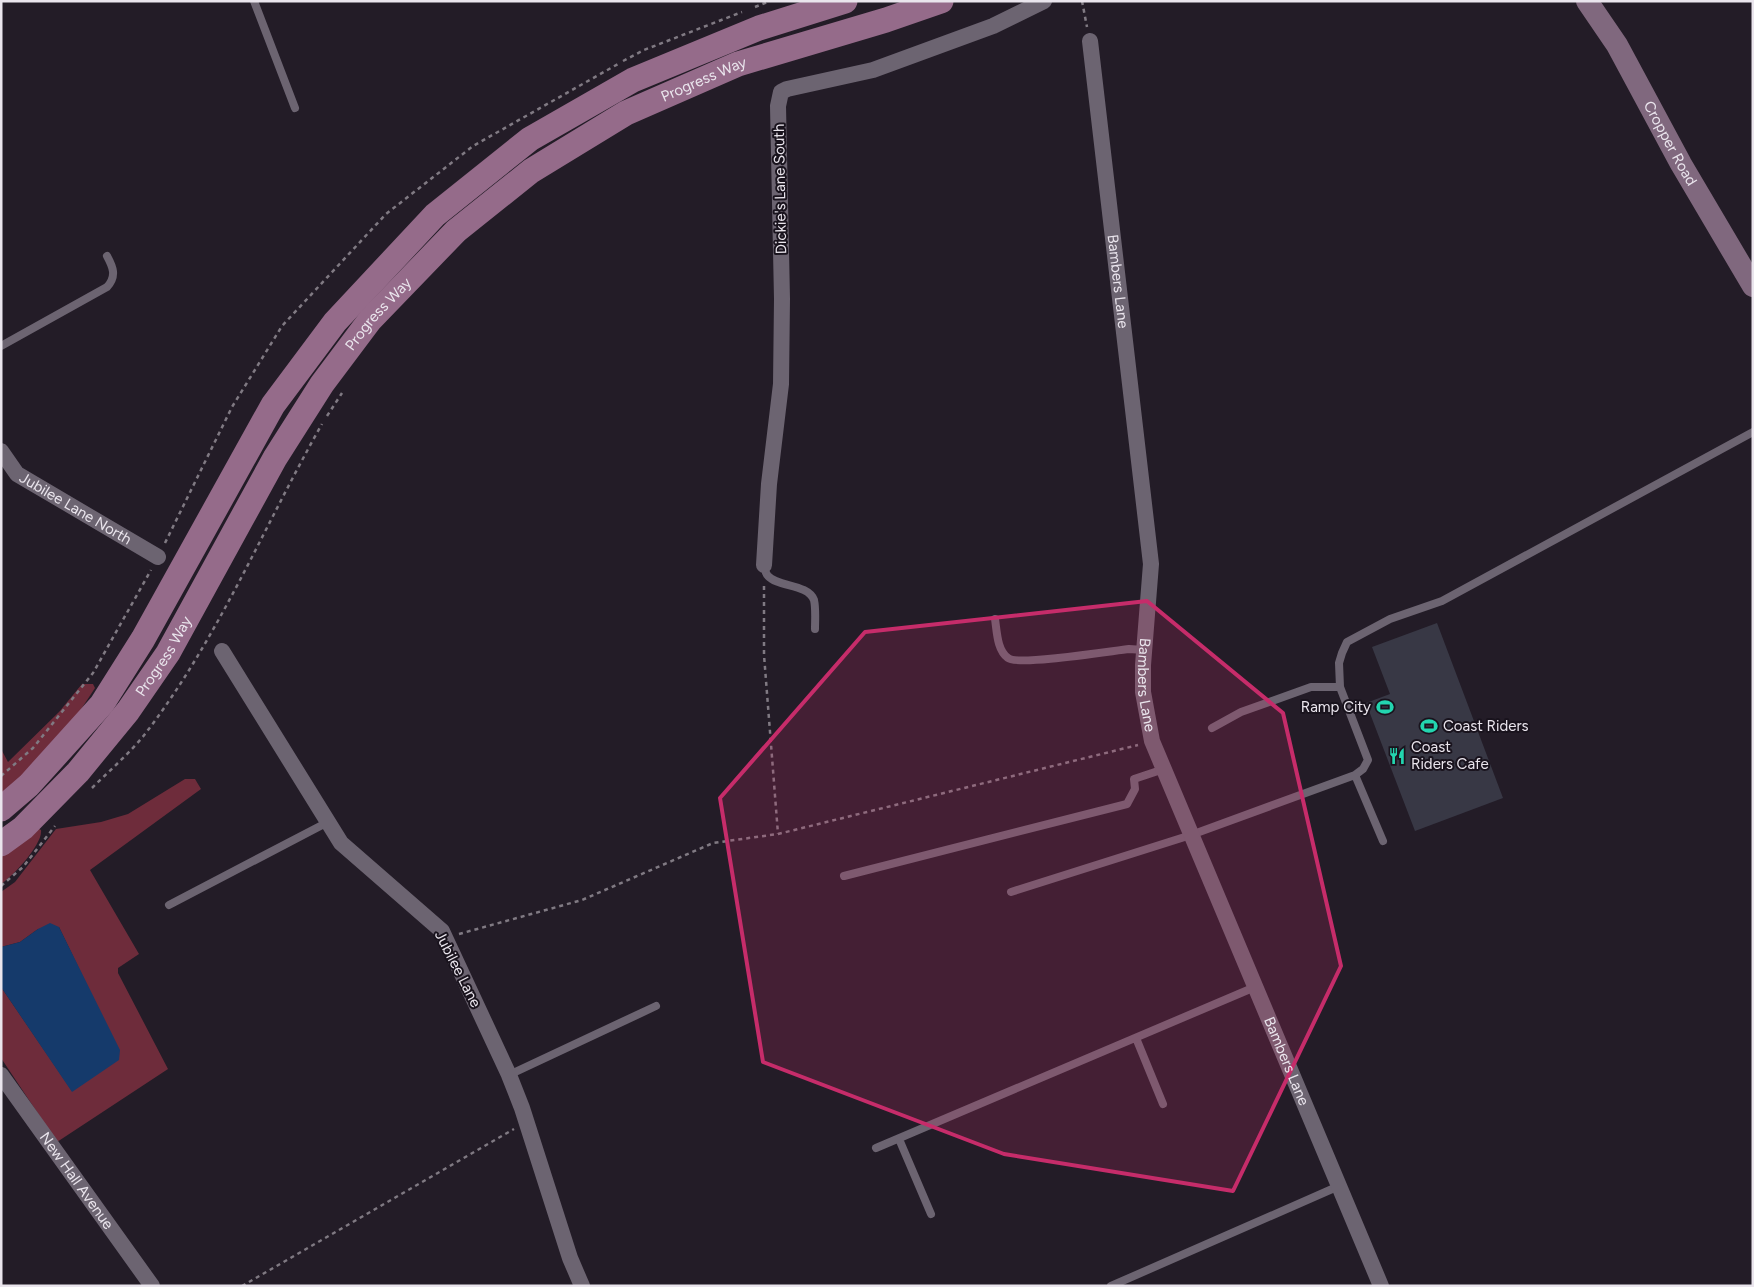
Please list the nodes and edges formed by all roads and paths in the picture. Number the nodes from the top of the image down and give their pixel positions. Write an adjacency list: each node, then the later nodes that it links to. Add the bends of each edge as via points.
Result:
1 (254, 1): 8 (lane)
2 (845, 1): 27 (main road, Progress Way, via 759,28 633,80 530,139 435,216 335,322 273,405 143,640 102,704 29,785)
3 (941, 1): 33 (main road, Progress Way, via 738,64 626,113 531,172 456,231 370,320 322,384 275,458 168,652 128,711 78,772 23,828)
4 (1044, 1): 16 (street, Dickie's Lane South, via 993,26 873,70 781,92 778,106 781,384 769,484)
5 (1082, 1): 7 (path)
6 (1587, 1): 10 (street, Cropper Road, via 1617,45 1681,164)
7 (1090, 41): 19 (street, Bambers Lane, via 1151,564)
8 (295, 108)
9 (107, 256): 11 (lane, via 113,268 112,282 107,287)
10 (1753, 286)
11 (1, 346)
12 (342, 392): 26 (path, via 183,679 144,735)
13 (1753, 432): 21 (lane, via 1442,601 1390,619 1347,642 1339,663)
14 (1, 451): 15 (street, Jubilee Lane North, via 17,474)
15 (158, 557)
16 (764, 565): 18 (lane, via 770,578 812,596); 30 (path, via 764,655)
17 (995, 619): 19 (lane, via 1000,648 1012,661)
18 (815, 629)
19 (1144, 650): 23 (street, Bambers Lane, via 1143,692)
20 (222, 651): 29 (street, Jubilee Lane)
21 (1340, 687): 22 (lane, via 1311,687 1241,712); 25 (lane, via 1368,760)
22 (1212, 728)
23 (1152, 741): 24 (street, Bambers Lane); 30 (path)
24 (1164, 769): 31 (street, Bambers Lane); 34 (lane, via 1134,779 1134,789 1127,804)
25 (1355, 775): 31 (lane); 32 (lane)
26 (89, 791)
27 (1, 809)
28 (62, 819): 35 (path, via 23,867)
29 (328, 822): 37 (lane); 38 (street, Jubilee Lane, via 341,843)
30 (778, 834): 38 (path, via 713,842 582,900)
31 (1191, 835): 36 (lane); 39 (street, Bambers Lane)
32 (1382, 841)
33 (1, 844)
34 (844, 876)
35 (1, 886)
36 (1012, 892)
37 (169, 905)
38 (445, 937): 43 (street, Jubilee Lane)
39 (1255, 987): 41 (lane); 48 (street, Bambers Lane)
40 (656, 1006): 43 (lane)
41 (1136, 1038): 44 (lane); 46 (lane)
42 (1, 1075): 50 (street, New Hall Avenue)
43 (509, 1075): 45 (street, Jubilee Lane)
44 (1163, 1104)
45 (526, 1122): 51 (path); 52 (street, Jubilee Lane)
46 (899, 1138): 47 (lane); 49 (lane)
47 (876, 1148)
48 (1339, 1186): 53 (lane); 54 (street, Bambers Lane)
49 (931, 1214)
50 (152, 1286)
51 (242, 1286)
52 (582, 1286)
53 (1111, 1286)
54 (1381, 1286)

